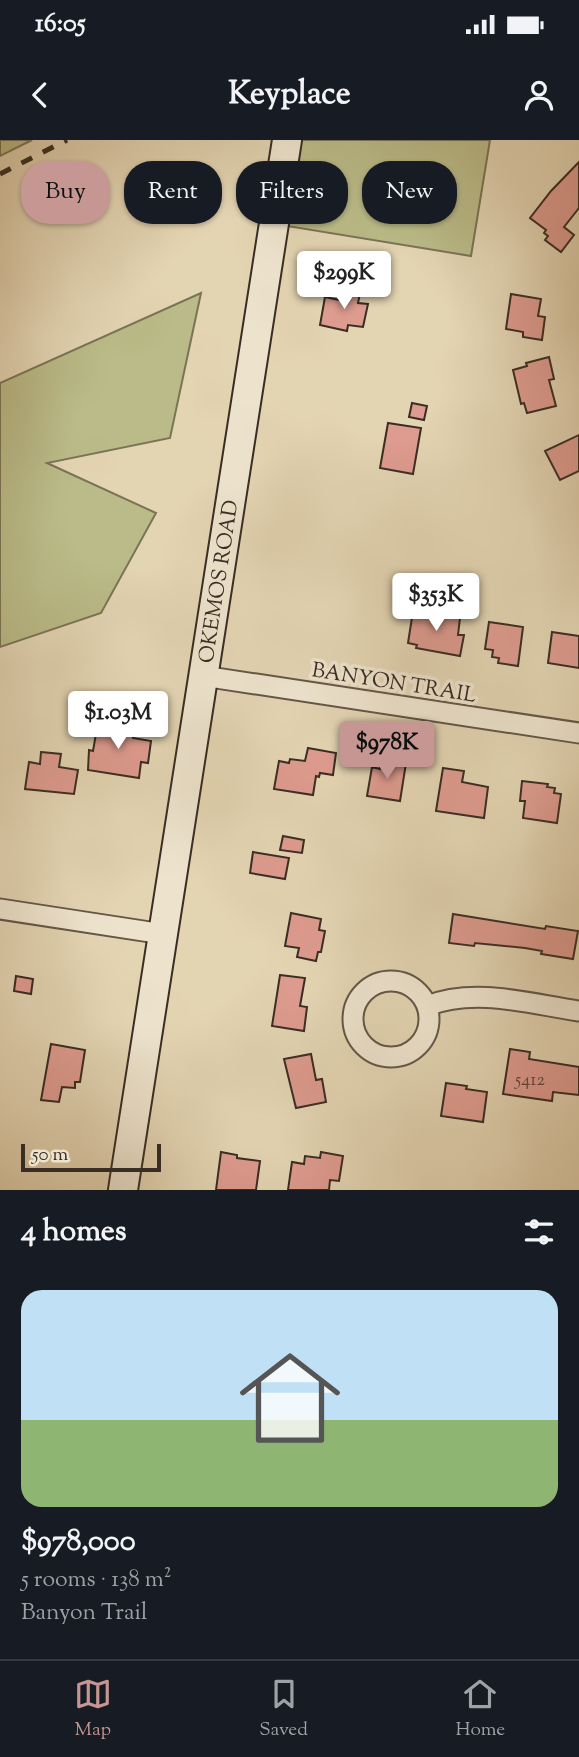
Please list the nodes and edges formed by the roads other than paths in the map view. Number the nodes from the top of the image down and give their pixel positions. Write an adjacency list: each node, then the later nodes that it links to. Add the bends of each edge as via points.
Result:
1 (287, 140): 2 (street, OKEMOS ROAD)
2 (203, 676): 3 (street, BANYON TRAIL); 5 (street, OKEMOS ROAD)
3 (579, 733)
4 (0, 909): 5 (street)
5 (163, 934): 8 (street, OKEMOS ROAD)
6 (427, 1006): 7 (street, via 452,998 483,997)
7 (579, 1011)
8 (123, 1190)

